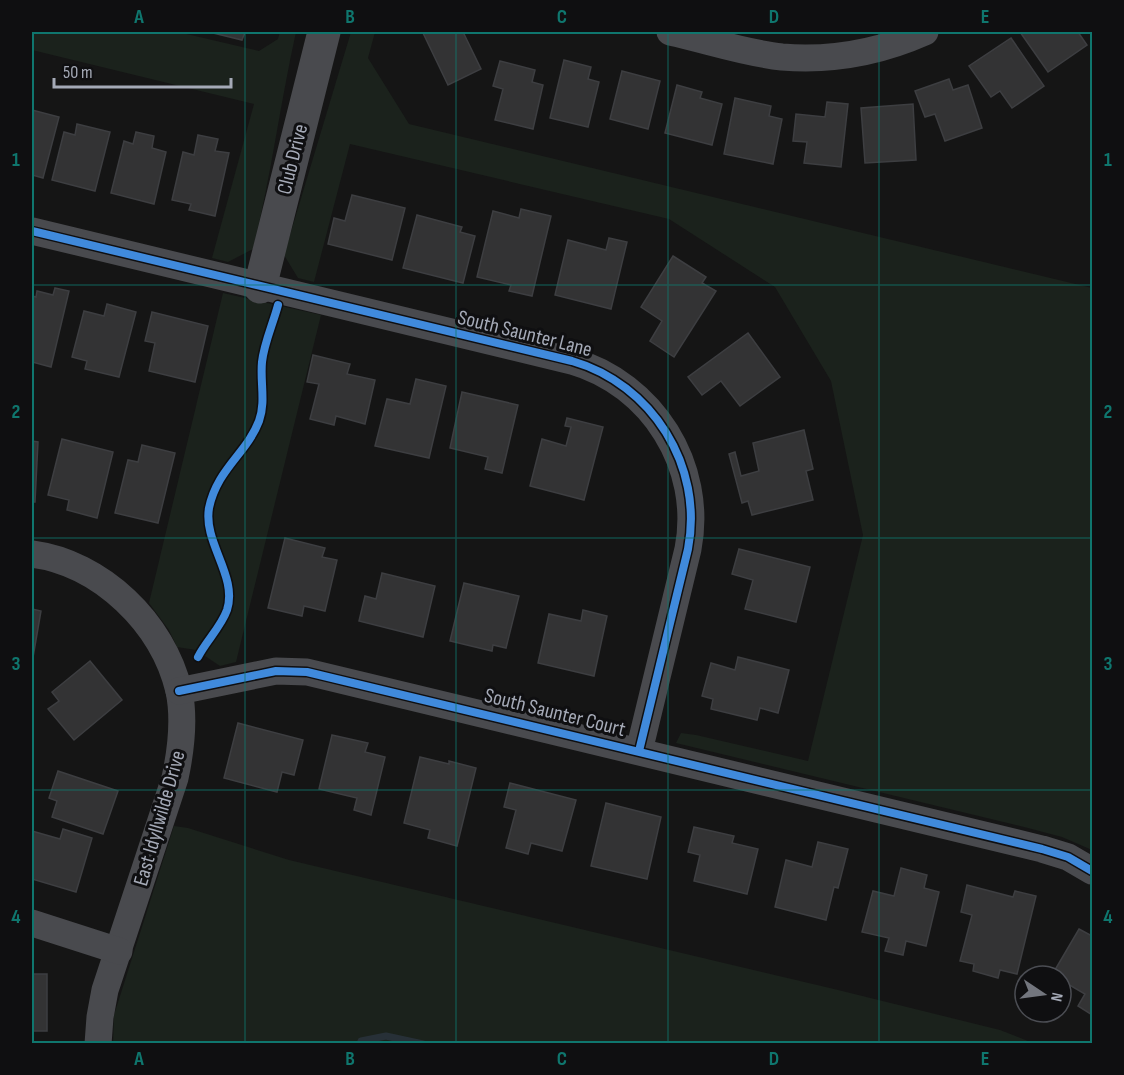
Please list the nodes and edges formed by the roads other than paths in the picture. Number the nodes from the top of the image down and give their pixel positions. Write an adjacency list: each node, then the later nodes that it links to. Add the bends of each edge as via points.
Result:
1 (324, 32): 5 (street, Club Drive)
2 (670, 32): 3 (street, via 782,57 822,58 871,51)
3 (925, 32)
4 (32, 231): 5 (street, South Saunter Lane)
5 (260, 286): 8 (street, South Saunter Lane, via 584,364 623,385 657,418 682,466 692,518)
6 (32, 554): 7 (street, East Idyllwilde Drive, via 75,566 131,605 164,652)
7 (178, 691): 8 (street, South Saunter Court, via 276,671 307,672); 11 (street, East Idyllwilde Drive, via 181,752 175,778)
8 (639, 751): 9 (street, South Saunter Court, via 1042,849 1068,857)
9 (1092, 871)
10 (32, 923): 11 (street)
11 (118, 951): 12 (street, East Idyllwilde Drive, via 105,990)
12 (98, 1044)

